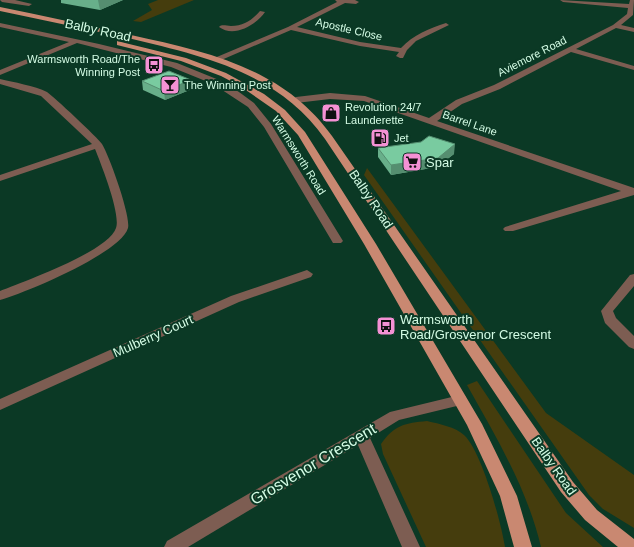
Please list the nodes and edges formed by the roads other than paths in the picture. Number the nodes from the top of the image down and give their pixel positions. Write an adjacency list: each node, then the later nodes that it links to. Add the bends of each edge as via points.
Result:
1 (2, 0): 6 (street)
2 (341, 0): 4 (street); 15 (street)
3 (563, 0): 5 (street)
4 (356, 2)
5 (633, 3): 12 (street, Aviemore Road, via 630,15)
6 (29, 4)
7 (0, 8): 20 (main road, Balby Road)
8 (262, 12): 14 (street)
9 (0, 16): 35 (main road, Balby Road, via 186,60 239,81 281,110 302,134 321,164)
10 (446, 25): 15 (street, Apostle Close, via 416,37 401,53)
11 (0, 26): 18 (street, Warmsworth Road)
12 (615, 26): 16 (street); 19 (street, Aviemore Road)
13 (222, 27): 14 (street)
14 (255, 28): 17 (street)
15 (290, 28): 17 (street)
16 (634, 30)
17 (277, 32): 20 (street)
18 (74, 42): 22 (street); 30 (street, Warmsworth Road, via 174,65 216,82 251,105 268,126)
19 (569, 49): 21 (street); 25 (street, Aviemore Road, via 497,87 459,102)
20 (216, 58): 24 (main road, Balby Road, via 260,76)
21 (634, 68)
22 (0, 73)
23 (0, 81): 26 (street, via 44,94)
24 (296, 100): 25 (street, Barrel Lane, via 330,96 360,98); 41 (main road, Balby Road, via 316,120 339,152 567,487 591,515)
25 (430, 122): 28 (street, Barrel Lane)
26 (98, 144): 27 (street); 33 (street, via 112,181 121,213 122,228 112,242 93,254)
27 (0, 178)
28 (633, 192): 29 (street)
29 (509, 229)
30 (337, 241)
31 (308, 274): 36 (street, Mulberry Court, via 235,299)
32 (634, 278): 34 (street, via 607,311 610,320)
33 (0, 296)
34 (634, 344)
35 (460, 400): 37 (street, Grosvenor Crescent, via 395,416); 40 (main road, Balby Road, via 493,458 518,521)
36 (0, 405)
37 (362, 436): 38 (street, Grosvenor Crescent); 39 (street)
38 (173, 547)
39 (411, 547)
40 (523, 547)
41 (631, 547)

